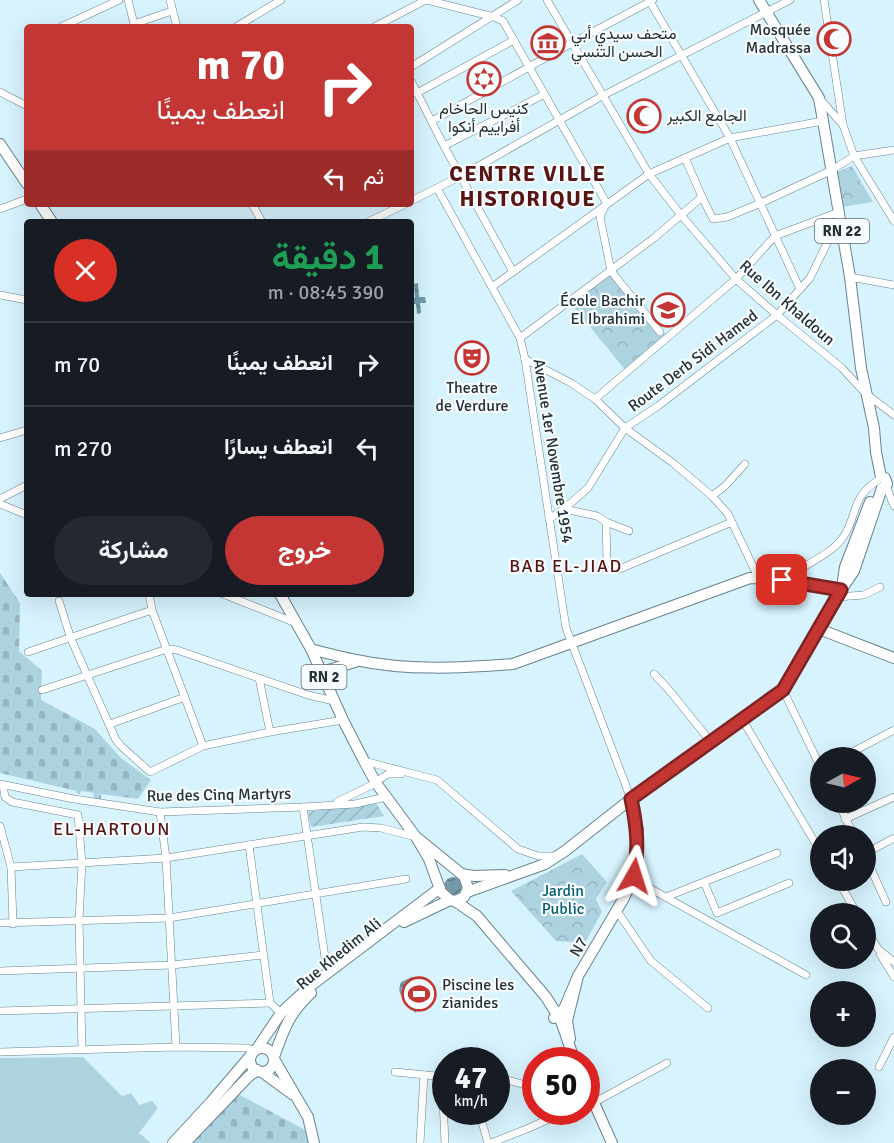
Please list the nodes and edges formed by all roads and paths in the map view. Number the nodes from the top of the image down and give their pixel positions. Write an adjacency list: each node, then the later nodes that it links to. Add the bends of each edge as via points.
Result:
1 (119, 0): 15 (street)
2 (128, 0): 12 (street, via 134,24)
3 (170, 0): 12 (street)
4 (281, 0): 17 (street)
5 (426, 0): 14 (street); 18 (street)
6 (518, 0): 14 (street)
7 (547, 0): 20 (street, Rue Ibn Khaldoun)
8 (759, 0): 13 (main road, RN 22)
9 (790, 0): 13 (street)
10 (824, 0): 34 (street)
11 (651, 1): 20 (street); 21 (street)
12 (172, 11): 16 (street)
13 (767, 13): 21 (street); 29 (main road, RN 22)
14 (494, 17): 19 (street, via 502,21); 22 (street)
15 (67, 24)
16 (176, 24)
17 (241, 24)
18 (380, 24)
19 (514, 40): 23 (street); 26 (street)
20 (572, 43): 23 (street); 28 (street, Rue Ibn Khaldoun)
21 (683, 56): 28 (street); 35 (street)
22 (414, 65)
23 (530, 67): 27 (street); 31 (street)
24 (414, 87): 26 (street)
25 (0, 92): 30 (street)
26 (417, 93): 31 (street)
27 (543, 95): 32 (street); 37 (street)
28 (602, 96): 32 (street); 43 (street, Rue Ibn Khaldoun)
29 (819, 98): 33 (main road, RN 22); 34 (street)
30 (24, 104)
31 (432, 121): 37 (street)
32 (558, 121): 44 (street); 50 (street)
33 (824, 121): 35 (street); 41 (main road, RN 22)
34 (843, 124): 39 (street)
35 (730, 138): 40 (street); 49 (street)
36 (0, 144): 42 (main road)
37 (444, 146): 44 (street)
38 (894, 150): 39 (street)
39 (854, 156): 41 (street); 56 (street)
40 (686, 158): 43 (street); 46 (street)
41 (832, 170): 49 (street); 53 (main road, RN 22)
42 (23, 172)
43 (649, 174): 50 (street); 54 (street, Rue Ibn Khaldoun)
44 (461, 176): 45 (street); 59 (street)
45 (437, 188): 48 (street); 63 (street, Avenue 1er Novembre 1954)
46 (702, 197): 49 (street, via 713,219); 54 (street)
47 (24, 200): 52 (street)
48 (414, 200)
49 (760, 203): 57 (street)
50 (606, 204): 58 (street, via 600,217); 59 (street)
51 (399, 207): 55 (street)
52 (0, 209)
53 (839, 213): 57 (street); 60 (main road, RN 22); 64 (street, Route Derb Sidi Hamed, via 810,278)
54 (681, 215): 58 (street); 61 (street, Rue Ibn Khaldoun)
55 (374, 219)
56 (894, 221)
57 (775, 236): 61 (street); 64 (street)
58 (611, 271): 68 (street); 69 (street)
59 (513, 272): 63 (street)
60 (850, 277): 62 (street); 71 (main road, RN 22)
61 (736, 279): 67 (street, Rue Ibn Khaldoun); 72 (street)
62 (894, 285)
63 (492, 287): 69 (street, Avenue 1er Novembre 1954)
64 (800, 289): 67 (street, Route Derb Sidi Hamed)
65 (0, 295): 66 (street)
66 (24, 299)
67 (777, 315): 71 (street, Rue Ibn Khaldoun, via 842,368); 74 (street, Route Derb Sidi Hamed)
68 (660, 332)
69 (520, 338): 70 (street, Avenue 1er Novembre 1954)
70 (525, 359): 72 (street); 86 (street, Avenue 1er Novembre 1954)
71 (865, 393): 73 (street, Rue Ibn Khaldoun); 78 (main road, RN 22)
72 (595, 399): 74 (street)
73 (894, 416)
74 (626, 428): 80 (street); 84 (street, Route Derb Sidi Hamed, via 588,488)
75 (24, 430): 76 (street)
76 (0, 438)
77 (745, 464): 80 (street)
78 (883, 482): 83 (street); 91 (street, via 862,492 844,536 835,547); 93 (main road, RN 22, via 854,572)
79 (24, 487): 81 (street)
80 (712, 496): 88 (street)
81 (0, 499)
82 (0, 504): 85 (street)
83 (894, 506)
84 (564, 509): 86 (street, Route Derb Sidi Hamed); 87 (street, via 597,516)
85 (24, 514)
86 (549, 519): 102 (street, Avenue 1er Novembre 1954)
87 (606, 522): 88 (street, via 607,560 617,570); 89 (street)
88 (732, 522): 90 (street)
89 (629, 531)
90 (758, 577): 91 (main road); 102 (main road)
91 (782, 580): 93 (main road)
92 (880, 587): 93 (street, via 864,595)
93 (839, 594): 100 (main road, RN 22)
94 (150, 597): 98 (street)
95 (230, 597): 99 (street)
96 (282, 597): 99 (main road, RN 2)
97 (58, 601): 101 (street)
98 (152, 610): 101 (street); 103 (street)
99 (297, 624): 104 (main road, RN 2)
100 (819, 629): 106 (main road); 113 (main road, RN 22)
101 (71, 639): 105 (street); 110 (street)
102 (571, 642): 107 (main road, via 513,664 423,667); 131 (street, Avenue 1er Novembre 1954)
103 (167, 648): 110 (street); 111 (street); 114 (street)
104 (311, 649): 107 (main road); 108 (main road, RN 2)
105 (28, 652)
106 (894, 658)
107 (358, 661): 108 (main road)
108 (322, 672): 115 (main road, RN 2)
109 (654, 674): 121 (street)
110 (88, 675): 112 (street); 118 (street)
111 (259, 678): 115 (street); 120 (street)
112 (42, 690)
113 (783, 690): 116 (main road, RN 22); 123 (street)
114 (185, 697): 118 (street); 122 (street)
115 (334, 701): 117 (main road, RN 2)
116 (742, 719): 121 (main road, RN 22); 139 (street)
117 (343, 720): 120 (street); 125 (main road, RN 2)
118 (110, 724): 122 (street, via 121,746 150,772)
119 (894, 730): 124 (street)
120 (270, 732): 122 (street)
121 (711, 741): 131 (main road, RN 22)
122 (203, 746)
123 (811, 747)
124 (862, 747)
125 (364, 761): 126 (street); 127 (main road, RN 2)
126 (412, 774): 127 (street, via 388,774); 146 (street, via 437,780 518,849 538,856)
127 (376, 782): 129 (main road, RN 2); 132 (street)
128 (2, 785): 134 (street, Rue des Cinq Martyrs); 148 (street, via 5,797 12,802 78,815)
129 (386, 797): 132 (street, Rue des Cinq Martyrs); 141 (main road, RN 2)
130 (894, 797): 136 (street)
131 (631, 799): 146 (main road, RN 22); 153 (main road, N7, via 638,830)
132 (332, 804): 133 (street, Rue des Cinq Martyrs)
133 (303, 807): 134 (street, Rue des Cinq Martyrs); 140 (street)
134 (160, 812): 147 (street)
135 (843, 813): 136 (street)
136 (845, 819): 137 (street)
137 (848, 825)
138 (0, 826): 149 (street)
139 (810, 834)
140 (306, 835): 141 (street, via 369,827); 143 (street); 159 (street)
141 (416, 837): 150 (main road, RN 2); 157 (main road, RN 2)
142 (894, 838): 144 (street)
143 (249, 845): 147 (street); 163 (street)
144 (876, 848)
145 (777, 853): 155 (street)
146 (558, 855): 151 (main road, RN 22)
147 (166, 858): 148 (street); 167 (street)
148 (82, 863): 149 (street); 168 (street)
149 (11, 867): 171 (street)
150 (460, 874): 151 (main road, RN 22); 157 (main road, via 446,875); 158 (main road, via 468,884)
151 (517, 874): 158 (main road, RN 22)
152 (406, 879): 159 (street)
153 (633, 879): 160 (street); 164 (main road, N7)
154 (876, 880): 162 (street)
155 (704, 882): 160 (street); 165 (street)
156 (789, 883): 165 (street)
157 (440, 887): 161 (main road, via 443,896); 180 (main road, Rue Khedim Ali)
158 (467, 892): 161 (main road); 166 (main road)
159 (316, 893): 163 (street); 180 (street)
160 (666, 897): 170 (street)
161 (452, 901): 166 (main road); 199 (main road, Rue Khedim Ali, via 401,924 308,995 284,1027)
162 (886, 902)
163 (256, 904): 167 (street); 174 (street)
164 (617, 911): 182 (main road, N7); 187 (street, via 651,961)
165 (717, 914): 170 (street)
166 (477, 916): 178 (main road)
167 (169, 918): 168 (street); 176 (street)
168 (79, 920): 171 (street); 177 (street)
169 (0, 923): 171 (street)
170 (712, 923): 181 (street)
171 (13, 924)
172 (876, 946): 173 (street)
173 (878, 949): 175 (street); 183 (street)
174 (263, 955): 176 (street); 185 (street)
175 (894, 962)
176 (172, 965): 177 (street); 186 (street)
177 (81, 968): 179 (street); 188 (street)
178 (520, 968): 184 (main road); 191 (main road)
179 (0, 971)
180 (327, 971): 190 (main road, Rue Khedim Ali)
181 (806, 975)
182 (579, 976): 184 (main road, via 564,998 552,1001); 191 (main road, via 564,1009); 195 (main road, via 567,1021)
183 (894, 977)
184 (546, 997): 191 (main road)
185 (270, 1003): 186 (street); 190 (street)
186 (174, 1005): 188 (street); 193 (street)
187 (708, 1008)
188 (82, 1009): 189 (street); 197 (street)
189 (0, 1011)
190 (281, 1013): 196 (main road, Rue Khedim Ali)
191 (556, 1017): 194 (main road)
192 (894, 1037): 201 (street)
193 (176, 1047): 196 (street); 197 (street)
194 (569, 1047)
195 (572, 1047)
196 (255, 1049): 199 (main road, via 267,1048); 202 (main road, via 251,1064); 212 (main road, Rue Khedim Ali)
197 (82, 1050): 198 (street)
198 (0, 1052)
199 (274, 1058): 202 (main road, via 270,1069); 207 (main road)
200 (667, 1063): 206 (street)
201 (879, 1067)
202 (260, 1071): 207 (main road); 213 (main road, via 248,1077)
203 (395, 1072): 204 (street)
204 (424, 1075): 205 (street); 215 (street)
205 (432, 1076)
206 (600, 1089)
207 (301, 1103): 214 (main road)
208 (600, 1117): 218 (main road)
209 (445, 1125): 216 (street)
210 (484, 1125): 217 (street)
211 (536, 1125): 217 (street)
212 (173, 1143)
213 (185, 1143)
214 (314, 1143)
215 (420, 1143)
216 (445, 1143)
217 (490, 1143)
218 (612, 1143)

